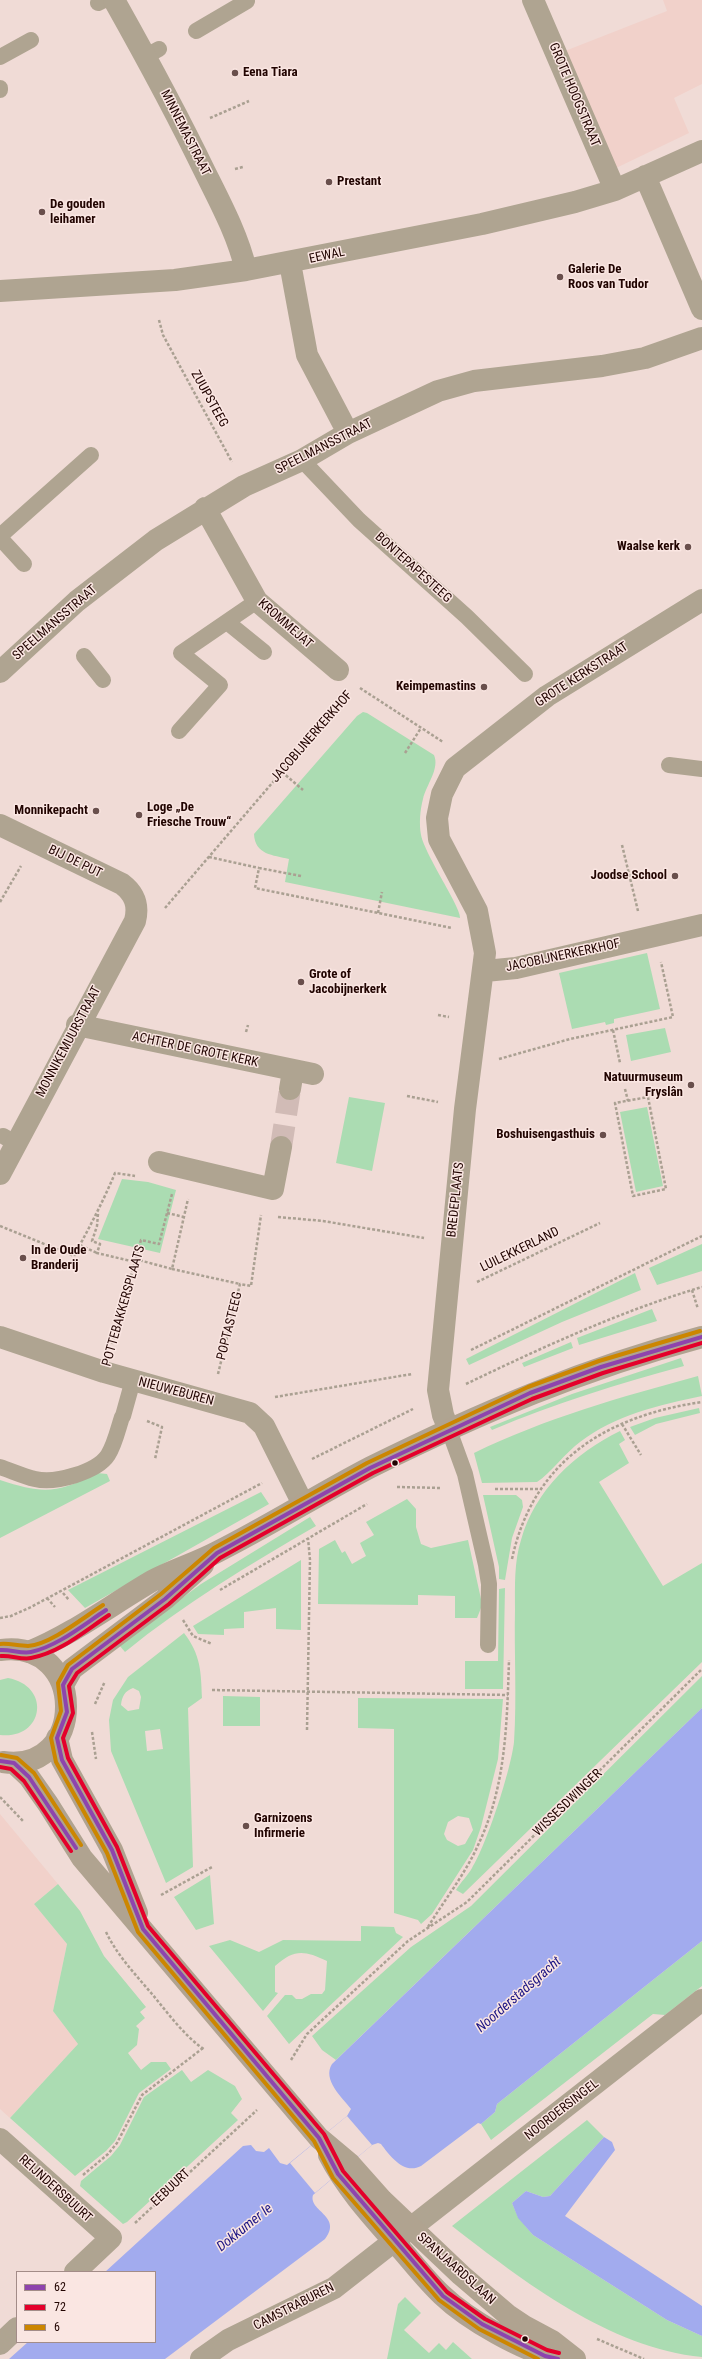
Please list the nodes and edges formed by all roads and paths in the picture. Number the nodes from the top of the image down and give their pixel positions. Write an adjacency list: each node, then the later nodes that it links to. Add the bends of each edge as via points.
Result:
1 (533, 0): 11 (street, GROTE HOOGSTRAAT)
2 (105, 1): 13 (street, MINNEMASTRAAT, via 152,53 241,249)
3 (247, 1): 4 (lane)
4 (196, 31)
5 (31, 40): 6 (lane)
6 (0, 57)
7 (249, 101): 8 (path)
8 (205, 120)
9 (702, 151): 10 (street, EEWAL)
10 (645, 176): 11 (street, EEWAL); 15 (street)
11 (615, 190): 12 (street, EEWAL, via 482,224)
12 (290, 263): 13 (street, EEWAL); 18 (street, via 307,355)
13 (246, 270): 14 (street, EEWAL, via 174,280)
14 (0, 291)
15 (702, 309)
16 (159, 320): 21 (path, ZUUPSTEEG, via 163,335)
17 (702, 338): 18 (street, SPEELMANSSTRAAT, via 645,358 602,366 474,381 438,391)
18 (348, 433): 20 (street, SPEELMANSSTRAAT)
19 (91, 455): 23 (lane)
20 (302, 460): 21 (street, SPEELMANSSTRAAT); 32 (lane, BONTEPAPESTEEG, via 359,520 467,617)
21 (244, 486): 22 (street, SPEELMANSSTRAAT)
22 (205, 508): 26 (street, KROMMEJAT); 31 (street, SPEELMANSSTRAAT, via 156,540 60,616)
23 (0, 537): 24 (lane)
24 (24, 564)
25 (702, 600): 39 (street, GROTE KERKSTRAAT, via 547,696)
26 (257, 602): 27 (lane); 30 (street, KROMMEJAT)
27 (227, 622): 28 (lane); 37 (lane, via 181,653 220,685)
28 (264, 652)
29 (84, 656): 33 (lane)
30 (338, 670)
31 (0, 672)
32 (525, 674)
33 (103, 680)
34 (356, 686): 36 (path, JACOBIJNERKERKHOF)
35 (346, 697): 42 (path, JACOBIJNERKERKHOF)
36 (421, 728): 38 (path); 39 (path, JACOBIJNERKERKHOF)
37 (179, 731)
38 (405, 753)
39 (469, 758): 55 (street, JACOBIJNERKERKHOF, via 455,768 445,788 438,809 436,828 445,853 477,911)
40 (669, 765): 41 (lane)
41 (702, 769)
42 (282, 772): 43 (path); 46 (path, JACOBIJNERKERKHOF)
43 (302, 790)
44 (0, 825): 52 (street, BIJ DE PUT, via 122,884 130,890)
45 (622, 846): 56 (path)
46 (209, 857): 48 (path); 52 (path, JACOBIJNERKERKHOF, via 164,909)
47 (21, 865): 51 (path)
48 (259, 868): 49 (path); 53 (path, via 255,888)
49 (301, 876)
50 (382, 892): 53 (path)
51 (0, 902)
52 (137, 910): 58 (street, MONNIKEMUURSTRAAT, via 135,920)
53 (378, 913): 55 (path)
54 (702, 924): 56 (street, JACOBIJNERKERKHOF)
55 (483, 935): 57 (street, JACOBIJNERKERKHOF)
56 (650, 938): 57 (street, JACOBIJNERKERKHOF, via 516,968); 59 (path, via 673,1017)
57 (485, 971): 61 (street, BREDEPLAATS)
58 (77, 1025): 62 (street, ACHTER DE GROTE KERK); 67 (street, MONNIKEMUURSTRAAT, via 9,1140)
59 (613, 1030): 60 (path); 61 (path)
60 (620, 1063)
61 (470, 1066): 78 (street, BREDEPLAATS)
62 (299, 1078)
63 (625, 1089): 64 (path)
64 (628, 1101): 64 (path, via 648,1096 666,1189 633,1196 615,1103)
65 (281, 1147): 66 (street, via 273,1189)
66 (169, 1164): 71 (path, POTTEBAKKERSPLAATS)
67 (0, 1174)
68 (135, 1176): 70 (path, via 115,1173)
69 (190, 1192): 73 (path)
70 (98, 1213): 79 (path); 80 (path, via 98,1226 92,1241 100,1244)
71 (167, 1213): 73 (path); 81 (path, POTTEBAKKERSPLAATS, via 159,1244 141,1240)
72 (261, 1215): 83 (path, POPTASTEEG, via 251,1286)
73 (184, 1217): 82 (path)
74 (296, 1220): 78 (path, via 323,1221)
75 (600, 1223): 84 (path, LUILEKKERLAND, via 470,1285)
76 (0, 1226): 79 (path, via 74,1256)
77 (702, 1236): 90 (path, via 460,1355 460,1367)
78 (452, 1241): 84 (street, BREDEPLAATS)
79 (80, 1244): 80 (path)
80 (97, 1253): 81 (path)
81 (135, 1261): 82 (path); 91 (path, POTTEBAKKERSPLAATS)
82 (172, 1269): 83 (path)
83 (240, 1284): 94 (path, POPTASTEEG)
84 (447, 1284): 90 (street, BREDEPLAATS)
85 (702, 1287): 86 (path)
86 (692, 1290): 87 (path); 93 (path, via 658,1300 532,1352)
87 (699, 1313)
88 (0, 1337): 91 (street, NIEUWEBUREN)
89 (702, 1337): 99 (main road, via 587,1372 530,1393)
90 (440, 1370): 93 (street, BREDEPLAATS); 96 (path, via 276,1396)
91 (104, 1372): 92 (street, NIEUWEBUREN)
92 (133, 1380): 94 (street, NIEUWEBUREN); 102 (lane, via 109,1454 102,1462 85,1471 57,1480 36,1479)
93 (439, 1397): 99 (street, BREDEPLAATS); 103 (path)
94 (212, 1402): 96 (street, NIEUWEBUREN, via 241,1409)
95 (702, 1402): 98 (path, via 677,1406)
96 (256, 1417): 103 (street, NIEUWEBUREN, via 264,1426)
97 (156, 1424): 101 (path, via 162,1427)
98 (622, 1424): 100 (path); 108 (path, via 593,1439 567,1457 539,1489 523,1518)
99 (449, 1430): 105 (main road); 113 (lane, via 465,1474 486,1565 489,1584)
100 (641, 1456)
101 (156, 1460)
102 (0, 1467)
103 (287, 1471): 105 (street, NIEUWEBUREN); 111 (path, via 31,1607)
104 (370, 1502): 106 (path)
105 (303, 1504): 107 (main road)
106 (308, 1538): 109 (path); 121 (path, via 310,1560)
107 (216, 1552): 115 (main road, via 154,1580 48,1644); 119 (main road, via 165,1599 72,1669)
108 (512, 1560)
109 (214, 1593)
110 (180, 1616): 112 (path, via 193,1636)
111 (0, 1618)
112 (212, 1644)
113 (488, 1645)
114 (0, 1650): 115 (main road)
115 (29, 1652): 119 (main road, via 50,1665)
116 (509, 1655): 122 (path, WISSESDWINGER)
117 (702, 1669): 134 (path, WISSESDWINGER, via 467,1902)
118 (108, 1676): 123 (path)
119 (63, 1685): 126 (main road, via 67,1712)
120 (212, 1690): 121 (path)
121 (307, 1692): 122 (path); 124 (path)
122 (508, 1695): 134 (path, WISSESDWINGER, via 502,1768 488,1819 468,1866)
123 (93, 1710)
124 (307, 1730)
125 (92, 1731): 128 (path)
126 (57, 1738): 127 (main road, via 38,1756); 133 (main road, via 62,1760 112,1850)
127 (7, 1762): 133 (main road, via 29,1777 82,1858)
128 (97, 1762)
129 (0, 1797): 130 (path)
130 (22, 1820)
131 (212, 1867): 132 (path)
132 (155, 1898)
133 (143, 1929): 140 (main road)
134 (426, 1929): 137 (path, WISSESDWINGER, via 408,1941 306,2034)
135 (702, 2000): 142 (street, NOORDERSINGEL)
136 (203, 2048): 141 (path, via 142,2095 117,2143 108,2154)
137 (290, 2064)
138 (260, 2107): 143 (path, EEBUURT, via 132,2225)
139 (0, 2139): 141 (street, REIJNDERSBUURT)
140 (344, 2169): 142 (main road, SPANJAARDSLAAN); 144 (main road, SPANJAARDSLAAN)
141 (60, 2193): 143 (street, REIJNDERSBUURT)
142 (417, 2225): 144 (street, NOORDERSINGEL); 150 (main road, SPANJAARDSLAAN, via 461,2275 509,2316 552,2341)
143 (111, 2238): 145 (street)
144 (389, 2246): 148 (street, CAMSTRABUREN, via 334,2288 228,2340); 149 (main road, SPANJAARDSLAAN, via 443,2296 476,2320 545,2356)
145 (77, 2271)
146 (16, 2329): 147 (street)
147 (0, 2344)
148 (207, 2355)
149 (558, 2359)
150 (575, 2359)

